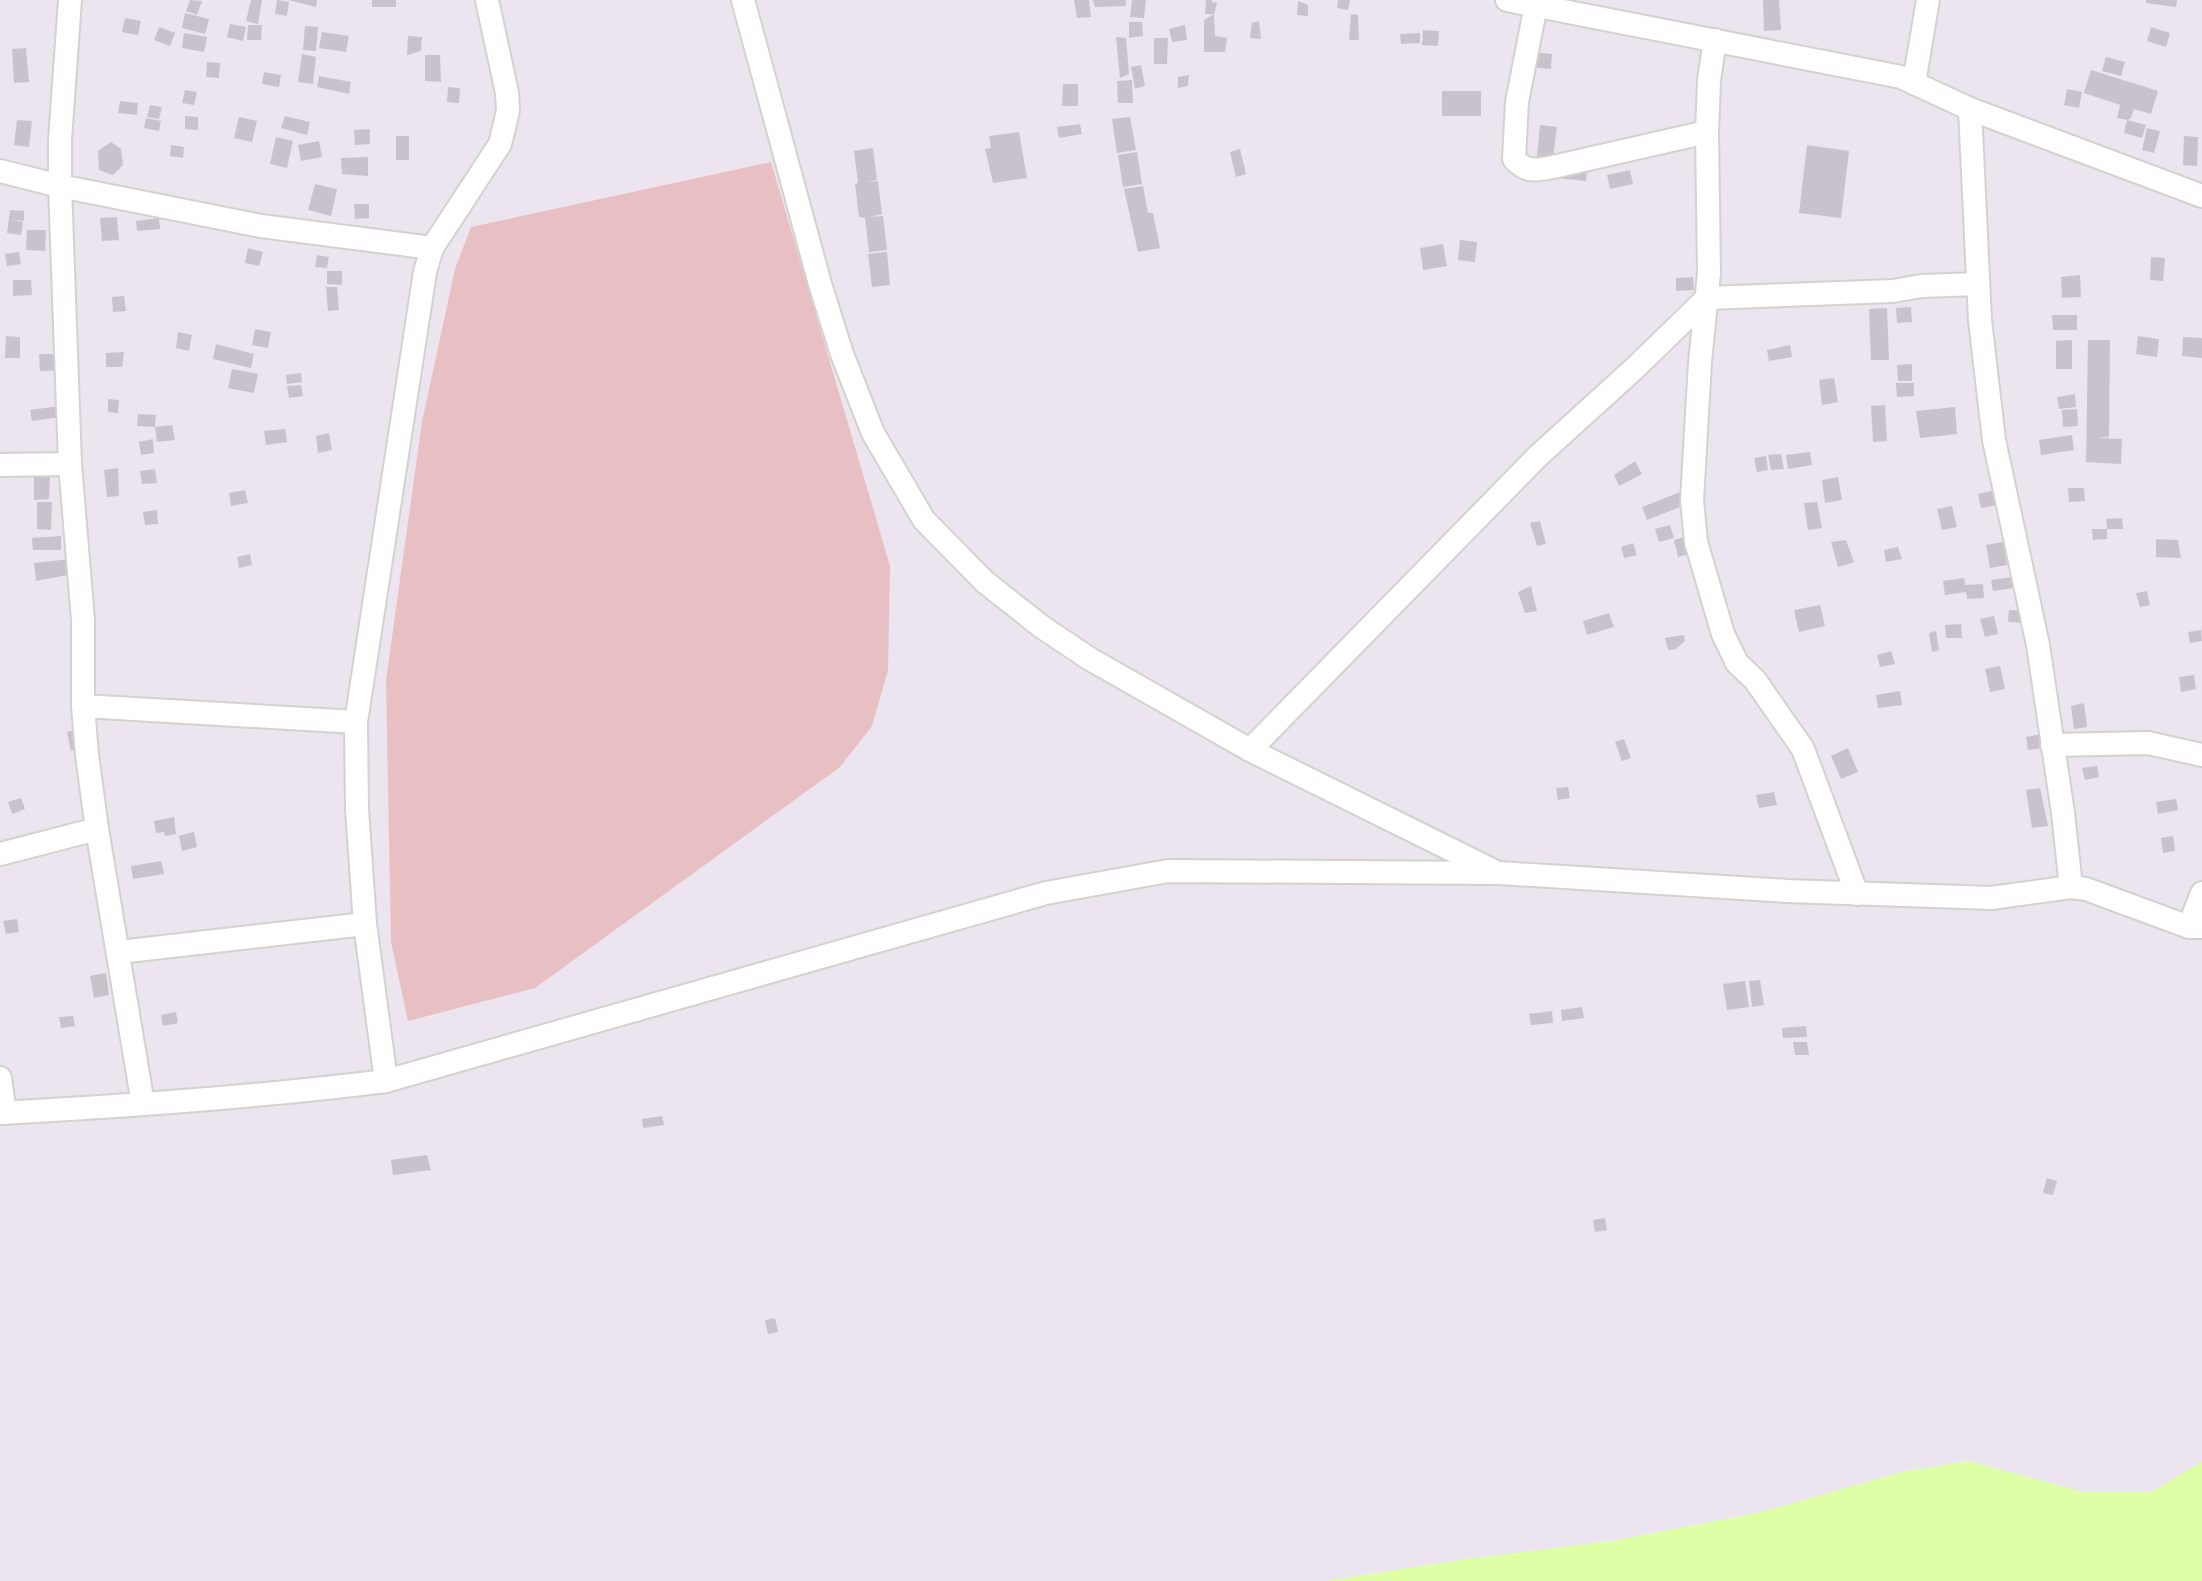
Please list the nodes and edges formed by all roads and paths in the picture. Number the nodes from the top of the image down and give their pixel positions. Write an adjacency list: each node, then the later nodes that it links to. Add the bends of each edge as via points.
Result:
1 (70, 0): 13 (street)
2 (487, 0): 15 (street, via 508,110 500,144)
3 (743, 0): 23 (street, via 842,354 873,433 924,520 985,582 1042,627)
4 (1507, 0): 6 (street)
5 (1928, 0): 9 (street)
6 (1536, 5): 7 (street); 11 (street, via 1517,102 1514,159 1522,167 1553,167)
7 (1604, 9): 8 (street)
8 (1715, 40): 9 (street); 11 (street)
9 (1914, 83): 10 (street)
10 (1970, 109): 14 (street); 16 (street)
11 (1707, 132): 17 (street)
12 (0, 171): 13 (street)
13 (60, 186): 15 (street, via 261,226); 18 (street)
14 (2202, 196)
15 (432, 248): 21 (street)
16 (1978, 284): 17 (street); 22 (street, via 1994,440 2038,645)
17 (1707, 298): 23 (street, via 1538,456); 30 (street, via 1692,500 1696,542 1723,634 1737,663 1803,749)
18 (70, 464): 19 (street); 20 (street, via 83,620)
19 (0, 465)
20 (83, 706): 21 (street); 25 (street)
21 (356, 722): 31 (street)
22 (2052, 745): 24 (street, via 2148,743); 28 (street)
23 (1250, 750): 27 (street)
24 (2202, 755)
25 (97, 829): 26 (street); 33 (street)
26 (0, 854)
27 (1499, 873): 30 (street); 35 (street, via 1168,871 1046,893)
28 (2071, 887): 30 (street, via 1991,898); 32 (street)
29 (2202, 893): 32 (street)
30 (1857, 894)
31 (365, 924): 33 (street); 35 (street)
32 (2196, 927)
33 (119, 952): 36 (street)
34 (0, 1078): 37 (street)
35 (386, 1081): 36 (street)
36 (143, 1104): 37 (street)
37 (3, 1113)

